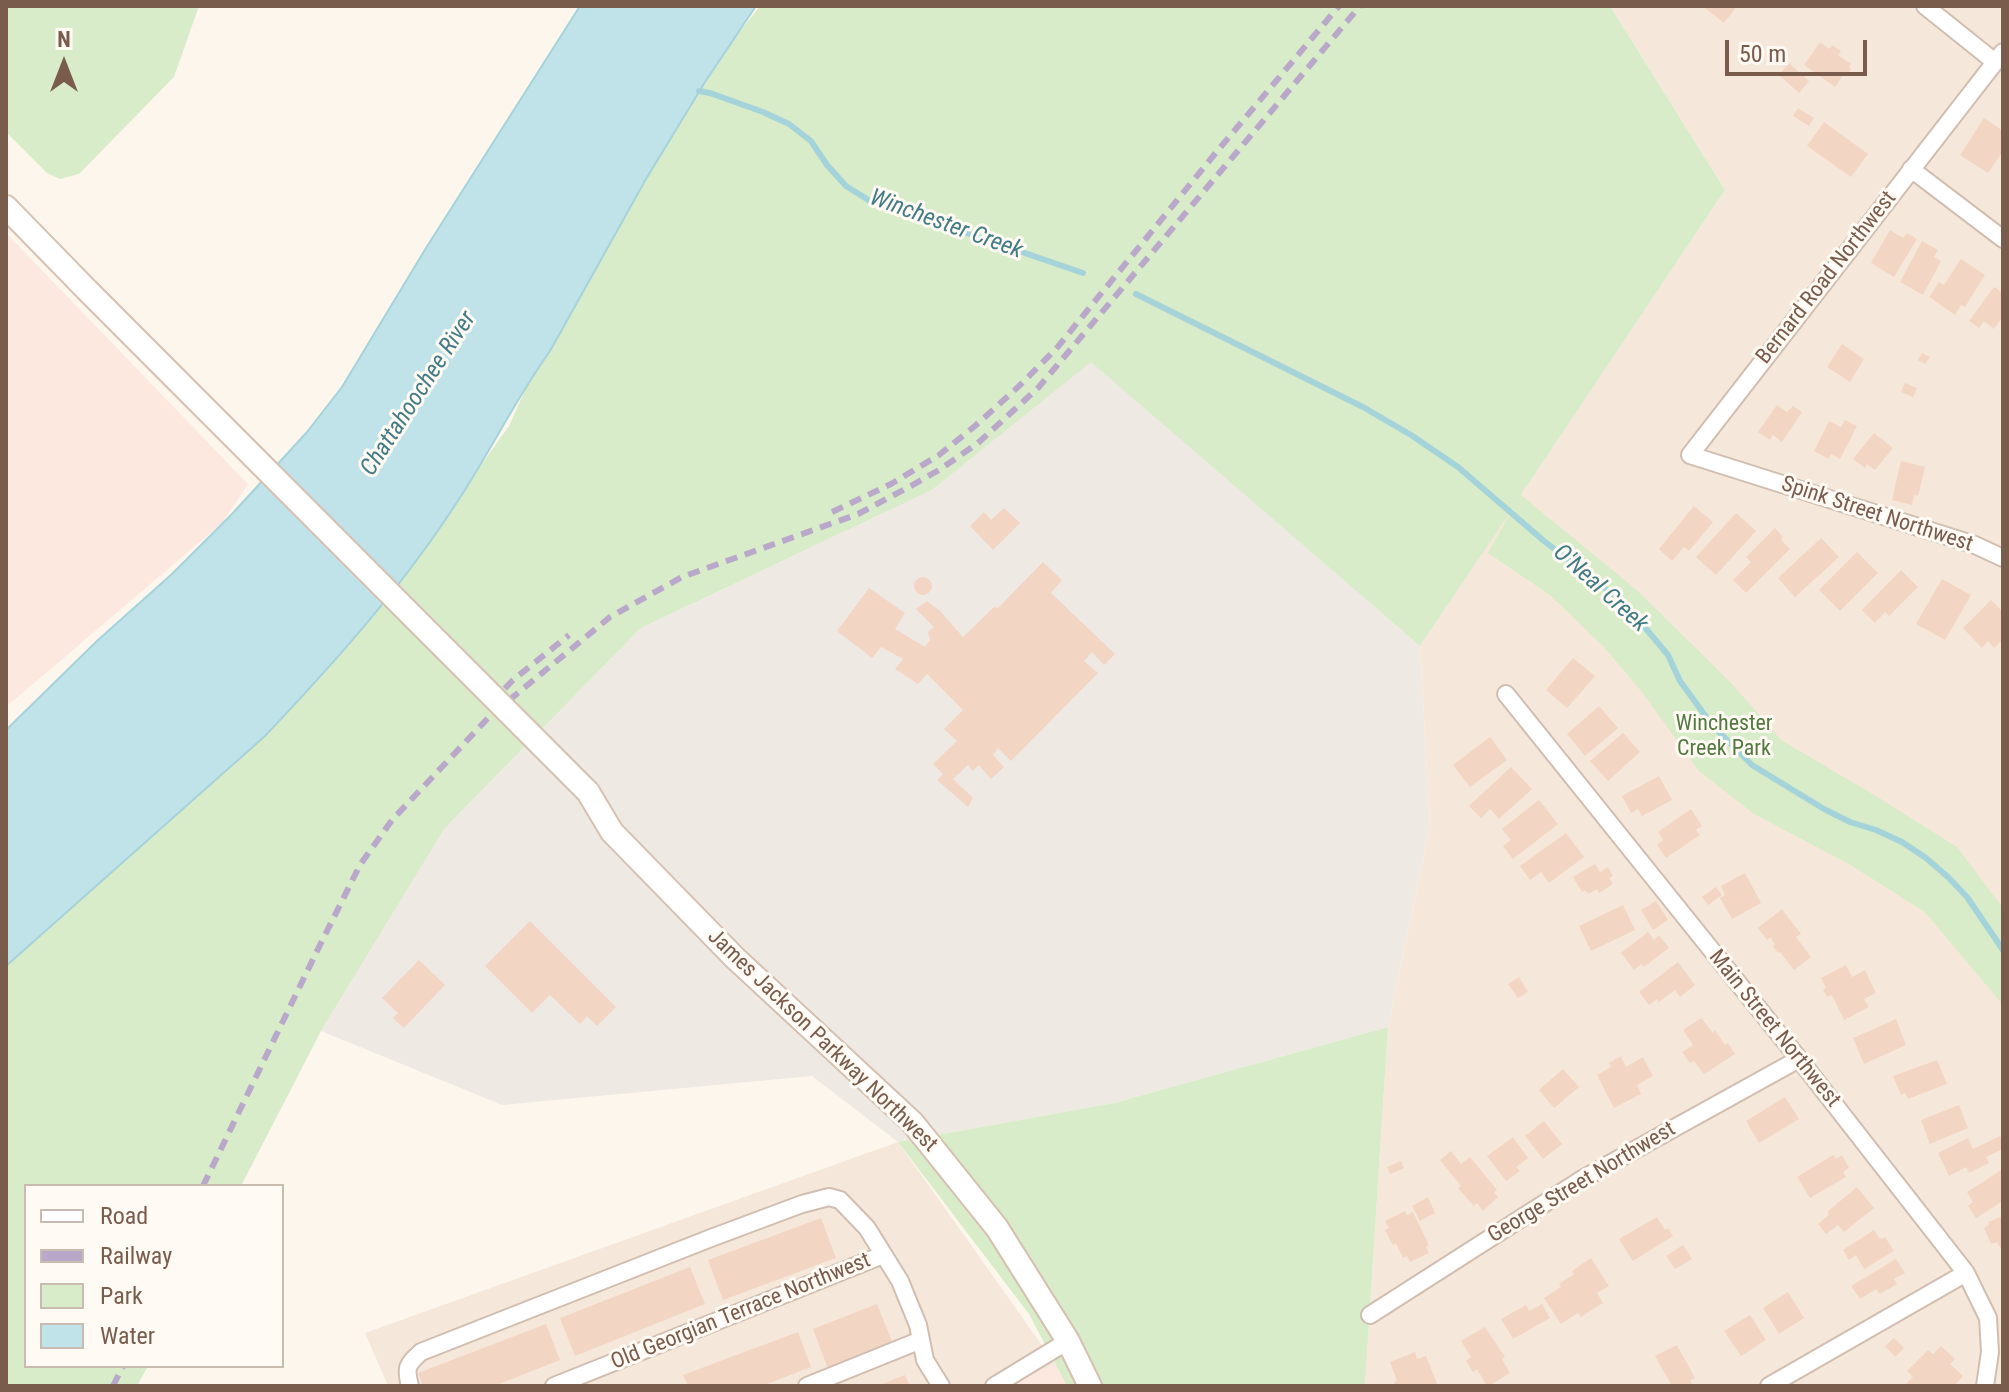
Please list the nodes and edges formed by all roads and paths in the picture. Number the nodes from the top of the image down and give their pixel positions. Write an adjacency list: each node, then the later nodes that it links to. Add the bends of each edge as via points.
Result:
1 (1925, 6): 2 (street)
2 (1999, 57): 3 (street, Bernard Road Northwest)
3 (1911, 169): 5 (street); 6 (street, Bernard Road Northwest, via 1690,455)
4 (6, 207): 14 (main road, James Jackson Parkway Northwest, bridge, via 588,792 612,832 735,958 912,1122 997,1228)
5 (2003, 239)
6 (1750, 474): 7 (street, Spink Street Northwest)
7 (2003, 558)
8 (1506, 694): 9 (street, Main Street Northwest)
9 (1799, 1059): 11 (street, Main Street Northwest); 12 (street, George Street Northwest, via 1584,1178)
10 (883, 1255): 13 (street, via 900,1281); 15 (street, via 867,1228 840,1200 829,1197 802,1204 421,1352 407,1368); 16 (street, Old Georgian Terrace Northwest)
11 (1966, 1273): 21 (street); 22 (street, Main Street Northwest, via 1988,1318)
12 (1370, 1315)
13 (921, 1340): 17 (street); 18 (street, via 925,1360)
14 (1068, 1341): 19 (street); 20 (main road, James Jackson Parkway Northwest)
15 (410, 1386)
16 (554, 1386)
17 (807, 1386)
18 (941, 1386)
19 (994, 1386)
20 (1090, 1386)
21 (1769, 1386)
22 (1985, 1386)

